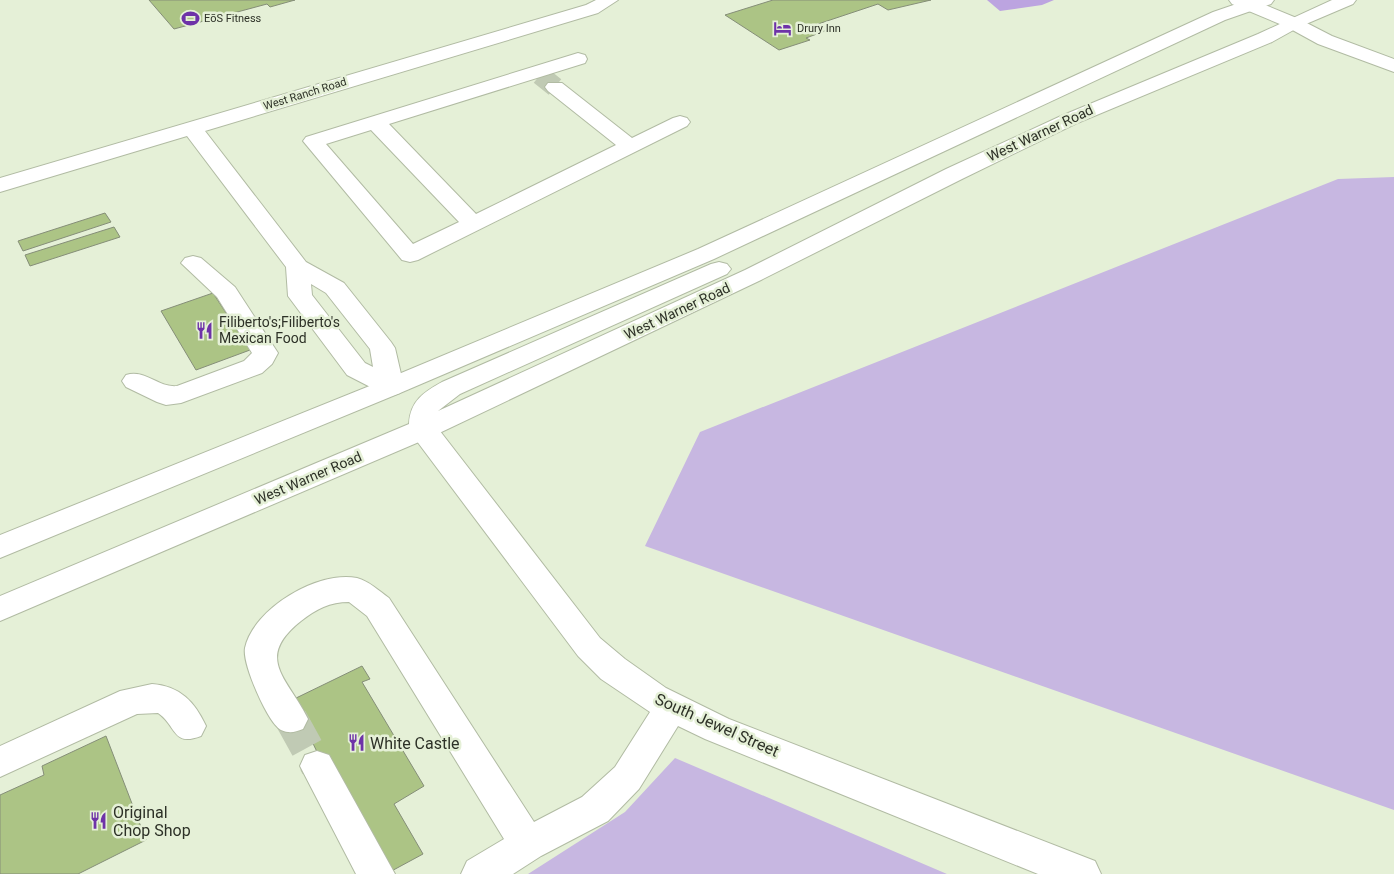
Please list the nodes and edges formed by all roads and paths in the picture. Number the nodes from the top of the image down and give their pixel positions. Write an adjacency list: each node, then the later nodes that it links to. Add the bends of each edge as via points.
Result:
1 (609, 0): 10 (main road, West Ranch Road, via 592,9)
2 (1252, 2): 4 (main road); 14 (main road)
3 (1342, 2): 4 (main road, West Warner Road)
4 (1293, 23): 6 (main road, via 1326,40); 19 (main road, West Warner Road, via 1068,120 753,275)
5 (578, 59): 7 (main road)
6 (1394, 66)
7 (544, 78): 8 (main road); 11 (main road)
8 (375, 122): 13 (main road); 13 (main road, via 313,141 410,255)
9 (680, 122): 11 (main road)
10 (192, 128): 12 (main road, West Ranch Road); 16 (main road)
11 (631, 147): 13 (main road)
12 (0, 185)
13 (474, 226)
14 (755, 232): 18 (main road); 19 (main road, via 756,242 752,250 723,267 451,388 422,410)
15 (193, 263): 17 (main road, via 204,276 225,291 265,352 263,358 254,367 181,394 166,396)
16 (298, 267): 18 (main road, via 335,288 382,348); 18 (main road, via 300,296 356,369)
17 (135, 381)
18 (391, 387): 20 (main road)
19 (423, 429): 21 (main road, West Warner Road); 22 (main road, South Jewel Street, via 589,647 622,675)
20 (0, 548)
21 (0, 609)
22 (672, 707): 27 (main road, via 627,778 595,809); 30 (main road, South Jewel Street, via 717,729)
23 (291, 719): 27 (main road, via 272,690 260,656 268,631 295,608 327,591 356,590 378,607)
24 (189, 726): 25 (main road, via 177,706 148,697 132,701)
25 (0, 762)
26 (317, 766): 28 (main road)
27 (528, 844): 29 (main road)
28 (376, 874)
29 (480, 874)
30 (1082, 874)

